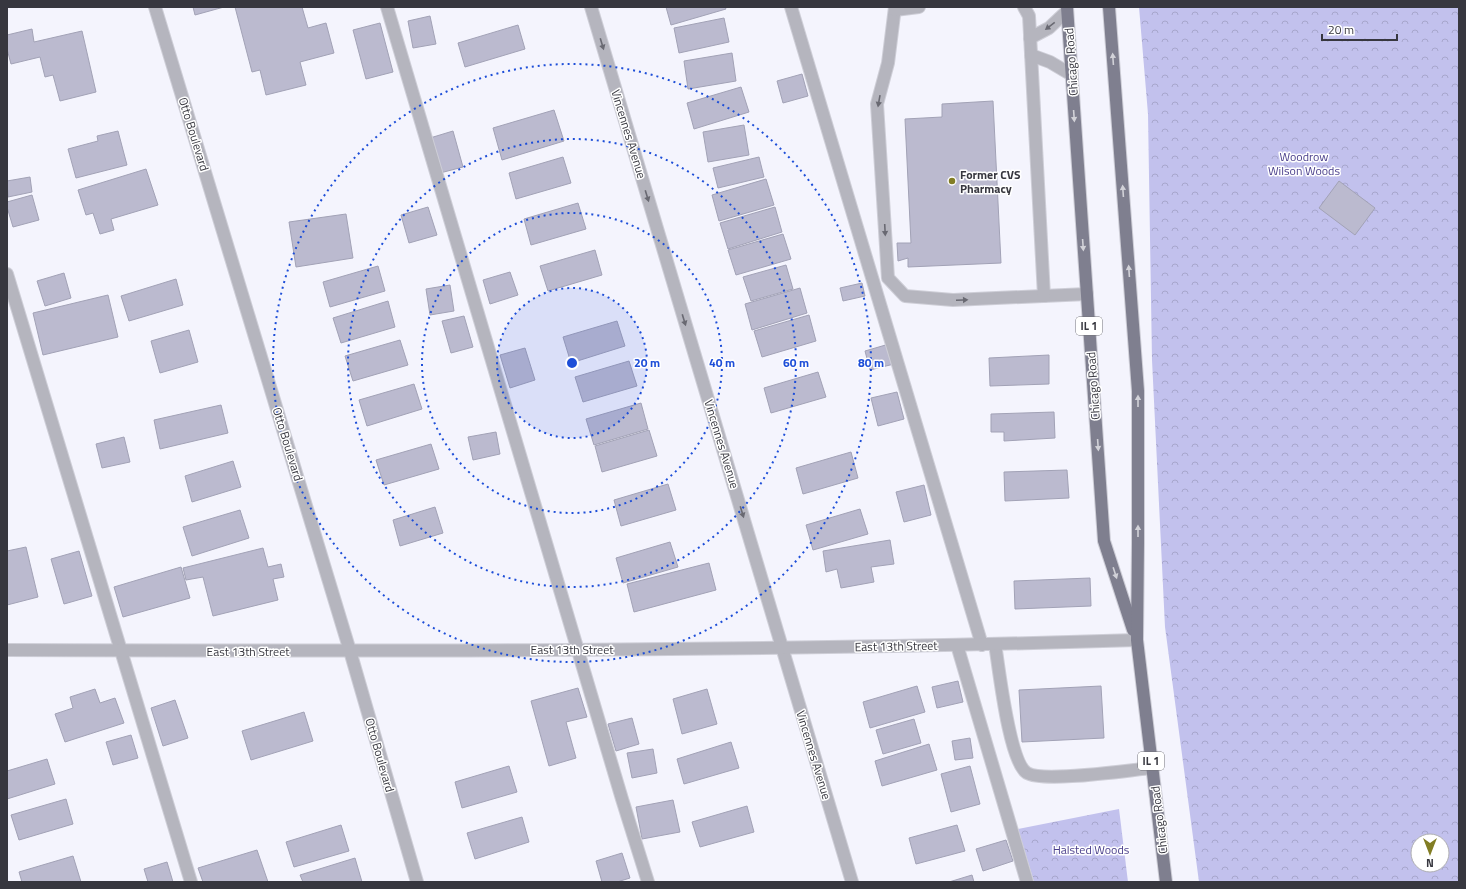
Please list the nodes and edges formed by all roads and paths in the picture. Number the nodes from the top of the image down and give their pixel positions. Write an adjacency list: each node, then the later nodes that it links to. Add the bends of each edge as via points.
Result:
1 (155, 7): 24 (street, Otto Boulevard)
2 (387, 7): 21 (street)
3 (591, 7): 20 (street, Vincennes Avenue, one-way to 20)
4 (791, 7): 19 (street)
5 (919, 7): 8 (street)
6 (1024, 7): 10 (street, via 1028,16)
7 (1110, 7): 16 (main road, Chicago Road / IL 1, one-way to 7, via 1138,391)
8 (895, 8): 15 (street, one-way to 15, via 888,63 877,104 888,278 905,296 953,300)
9 (1067, 9): 10 (street, one-way to 10, via 1049,28); 12 (main road, Chicago Road / IL 1)
10 (1030, 38): 11 (street)
11 (1031, 55): 12 (street, via 1050,62); 15 (street)
12 (1072, 75): 14 (main road, Chicago Road / IL 1, one-way to 14)
13 (7, 274): 23 (street)
14 (1087, 294): 15 (street); 16 (main road, Chicago Road / IL 1, one-way to 16, via 1104,541)
15 (1044, 296)
16 (1137, 640): 17 (street, East 13th Street); 25 (main road, Chicago Road / IL 1)
17 (995, 644): 19 (street, East 13th Street); 25 (street, via 1011,739 1020,767 1028,774 1047,777 1075,776)
18 (957, 645): 19 (street, East 13th Street); 20 (street, East 13th Street); 30 (street)
19 (982, 645)
20 (782, 647): 21 (street, East 13th Street); 29 (street, Vincennes Avenue)
21 (578, 649): 24 (street, East 13th Street); 28 (street)
22 (7, 650): 23 (street, East 13th Street)
23 (121, 650): 24 (street, East 13th Street); 26 (street)
24 (350, 651): 27 (street, Otto Boulevard)
25 (1152, 768): 31 (main road, Chicago Road / IL 1)
26 (191, 882)
27 (417, 882)
28 (648, 882)
29 (852, 882)
30 (1028, 882)
31 (1166, 882)

